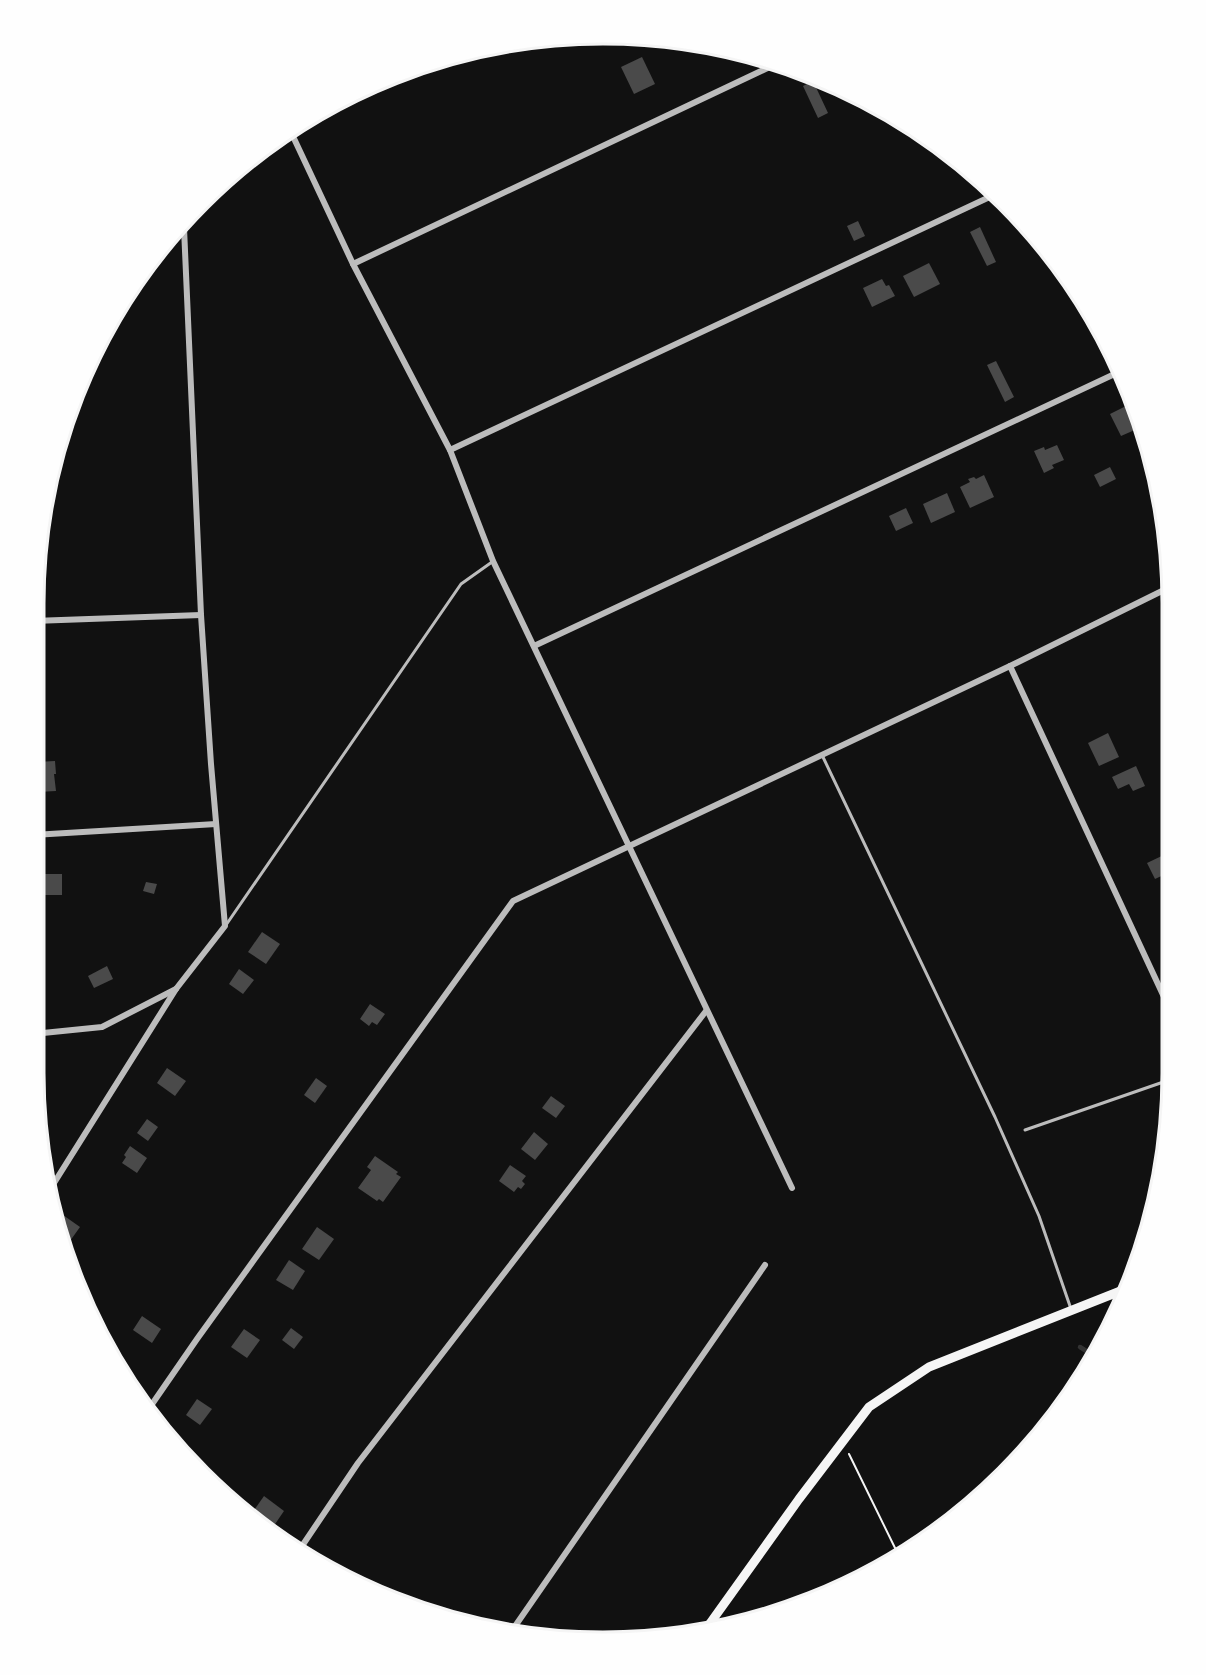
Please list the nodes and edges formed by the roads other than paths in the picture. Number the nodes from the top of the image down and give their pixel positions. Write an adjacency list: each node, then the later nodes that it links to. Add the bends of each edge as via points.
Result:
1 (767, 68): 5 (street)
2 (293, 137): 5 (street)
3 (989, 197): 7 (street)
4 (183, 233): 10 (street)
5 (353, 264): 7 (street)
6 (1113, 375): 12 (street)
7 (450, 450): 8 (street)
8 (493, 561): 12 (street); 18 (lane, via 461,584)
9 (1162, 591): 13 (street)
10 (201, 615): 11 (street); 15 (street)
11 (44, 621)
12 (534, 646): 17 (street)
13 (1010, 666): 14 (street); 20 (street)
14 (822, 755): 17 (street); 29 (lane, via 995,1117 1039,1216)
15 (216, 824): 16 (street); 18 (street)
16 (44, 834)
17 (628, 846): 21 (street); 30 (street, via 513,901)
18 (225, 926): 19 (street)
19 (176, 989): 22 (street, via 102,1027); 25 (street)
20 (1162, 993)
21 (706, 1011): 26 (street); 31 (street, via 358,1463)
22 (44, 1033)
23 (1162, 1083): 24 (lane)
24 (1025, 1130)
25 (54, 1182)
26 (792, 1188)
27 (765, 1265): 33 (street)
28 (1117, 1292): 29 (main road)
29 (1071, 1311): 32 (main road, via 929,1367 868,1407)
30 (152, 1404)
31 (303, 1544)
32 (712, 1621)
33 (516, 1625)

